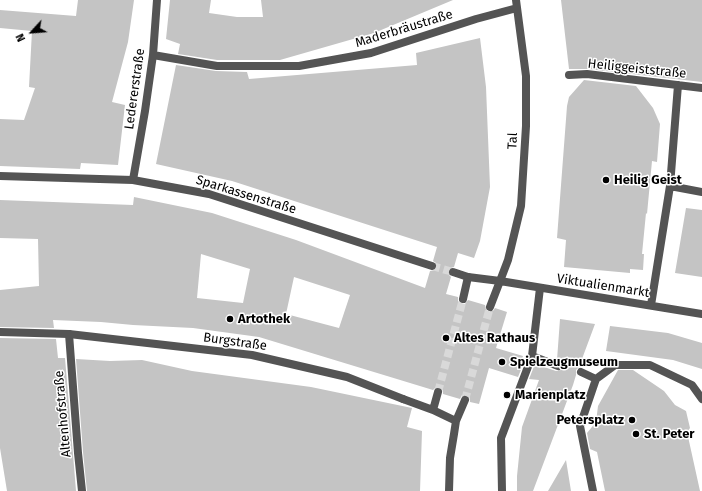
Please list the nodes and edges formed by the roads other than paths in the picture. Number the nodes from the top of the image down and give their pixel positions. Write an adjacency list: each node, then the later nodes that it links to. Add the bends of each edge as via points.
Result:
1 (157, 0): 3 (street, Ledererstraße)
2 (516, 4): 3 (street, Maderbräustraße, via 370,53 299,66 217,66); 14 (street, Tal, via 526,76 524,166 521,206 508,260)
3 (153, 55): 8 (street, Ledererstraße)
4 (569, 75): 5 (street, Heiliggeiststraße, via 587,74)
5 (678, 85): 6 (street, Heiliggeiststraße); 9 (street)
6 (702, 88)
7 (0, 176): 8 (street, Sparkassenstraße)
8 (133, 180): 11 (street, Sparkassenstraße, via 209,194)
9 (670, 186): 10 (street); 17 (street)
10 (702, 192)
11 (432, 266)
12 (452, 272): 13 (street)
13 (468, 277): 14 (street); 16 (street)
14 (500, 281): 15 (street, Viktualienmarkt); 18 (street)
15 (540, 288): 17 (street, Viktualienmarkt); 22 (street)
16 (463, 299)
17 (650, 306): 19 (street, Viktualienmarkt)
18 (490, 307)
19 (702, 314)
20 (0, 332): 21 (street, Burgstraße)
21 (69, 334): 29 (street, Burgstraße, via 252,355 347,377); 31 (street, Altenhofstraße)
22 (532, 356): 23 (street); 33 (street, via 501,438)
23 (558, 366)
24 (581, 372): 25 (street)
25 (596, 379): 27 (street, via 615,365 650,366 692,385); 34 (street, via 580,426)
26 (438, 392): 29 (street)
27 (702, 399)
28 (465, 400): 30 (street)
29 (433, 410): 30 (street, Burgstraße)
30 (456, 422): 32 (street, via 450,458)
31 (82, 491)
32 (449, 491)
33 (502, 491)
34 (593, 491)

